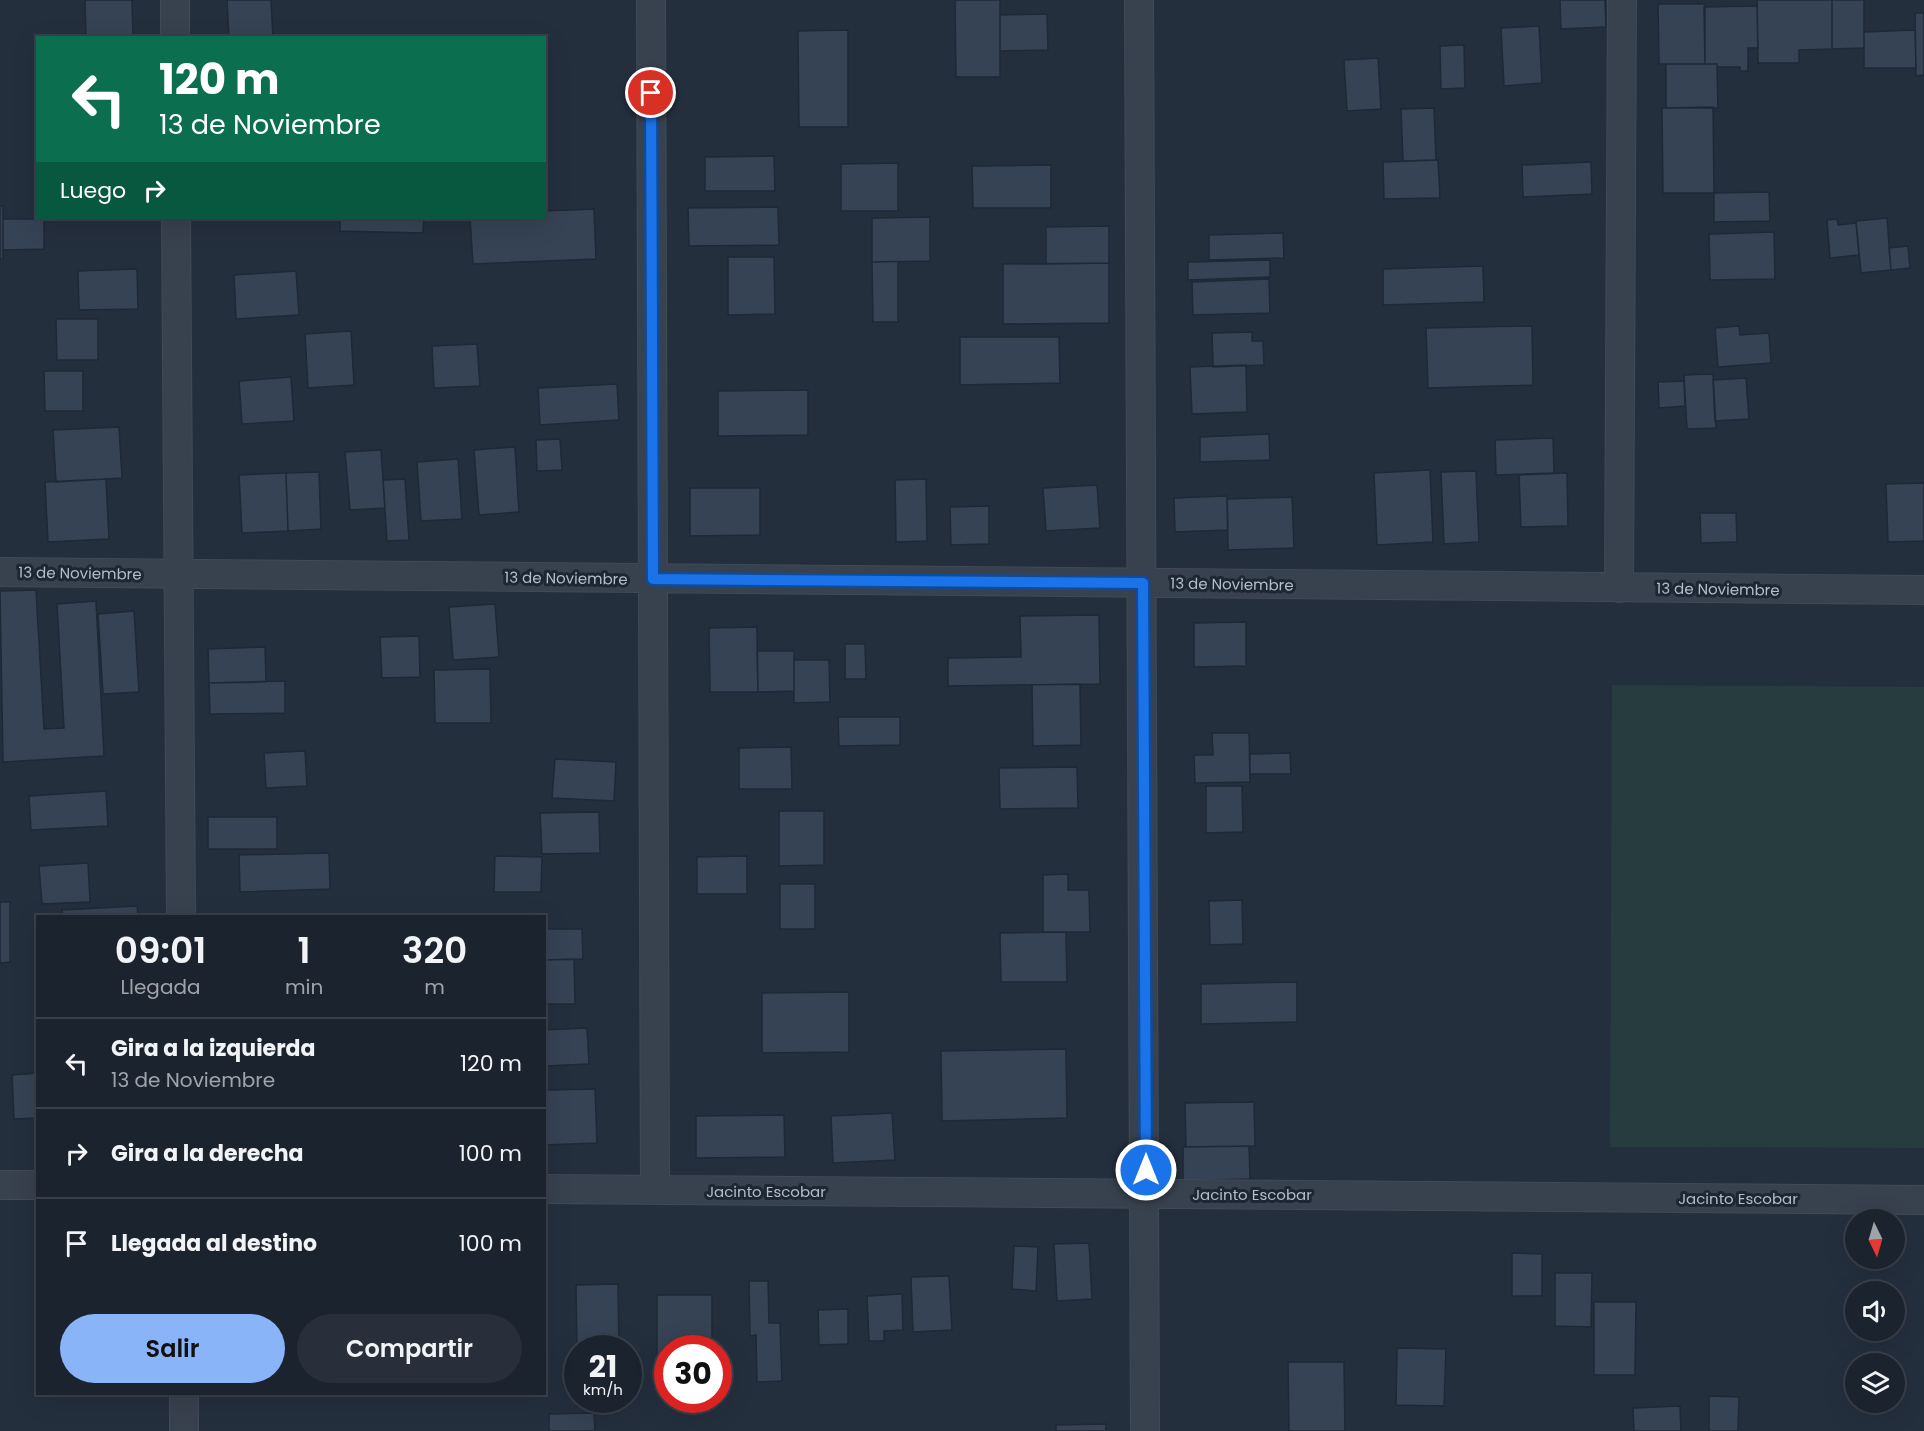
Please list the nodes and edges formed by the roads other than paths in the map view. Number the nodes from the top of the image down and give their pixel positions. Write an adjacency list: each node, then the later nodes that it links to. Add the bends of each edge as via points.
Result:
1 (175, 0): 5 (street)
2 (651, 0): 9 (street)
3 (1139, 0): 10 (street)
4 (1622, 0): 11 (street)
5 (175, 36)
6 (177, 219): 8 (street)
7 (0, 572): 8 (street, 13 de Noviembre)
8 (179, 574): 9 (street, 13 de Noviembre); 13 (street)
9 (653, 579): 10 (street, 13 de Noviembre); 17 (street)
10 (1143, 583): 11 (street, 13 de Noviembre); 18 (street)
11 (1619, 588): 12 (street, 13 de Noviembre)
12 (1924, 590)
13 (181, 915)
14 (0, 1185): 15 (street)
15 (36, 1185)
16 (546, 1189): 17 (street, Jacinto Escobar)
17 (656, 1190): 18 (street, Jacinto Escobar)
18 (1146, 1194): 19 (street, Jacinto Escobar); 22 (street)
19 (1924, 1200)
20 (184, 1395): 21 (street)
21 (184, 1431)
22 (1145, 1431)

